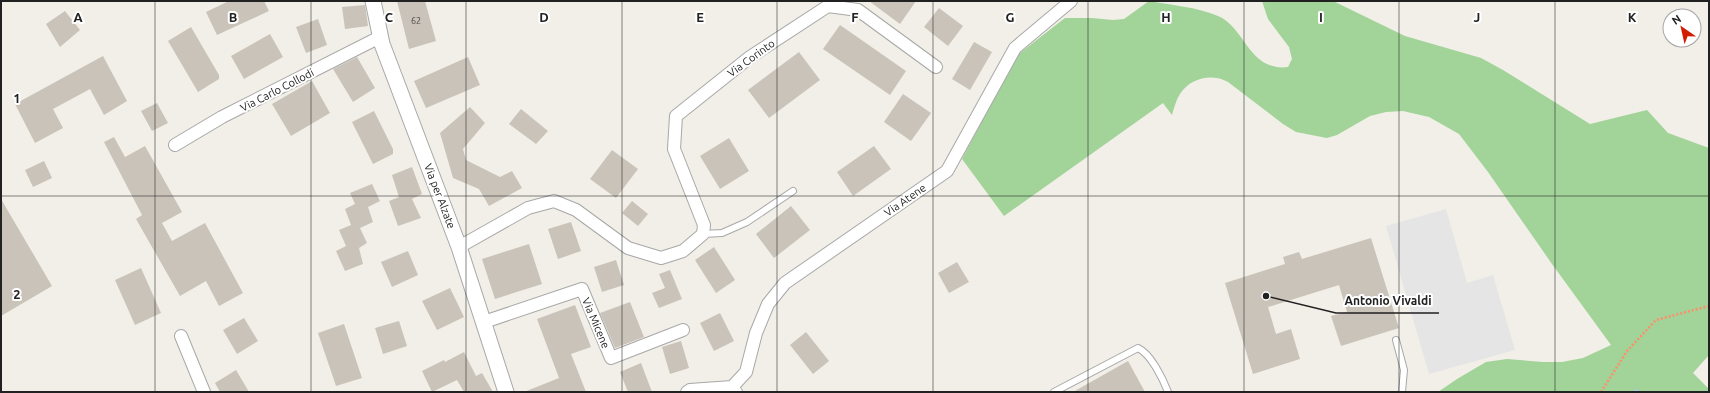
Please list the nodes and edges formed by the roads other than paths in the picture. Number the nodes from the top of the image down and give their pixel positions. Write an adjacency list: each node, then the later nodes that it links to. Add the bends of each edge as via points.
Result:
1 (373, 1): 3 (street, Via per Alzate)
2 (1071, 1): 13 (street, Via Atene, via 1015,48 947,170 785,283 768,304 756,333 746,372)
3 (380, 37): 5 (street, Via Carlo Collodi, via 222,117); 8 (street, Via per Alzate)
4 (936, 67): 7 (street, Via Corinto, via 858,10 828,6 750,57 676,116 674,149 704,225)
5 (175, 145)
6 (793, 191): 7 (lane, via 747,222 722,233)
7 (704, 234): 8 (street, via 683,251 661,258 628,248 576,210 554,201 528,208)
8 (459, 247): 9 (street, Via per Alzate)
9 (484, 322): 10 (street, Via Micene, via 582,289 611,358); 15 (street, Via per Alzate)
10 (683, 330)
11 (181, 336): 14 (street)
12 (1396, 340): 19 (lane, via 1404,370)
13 (734, 390): 16 (street)
14 (204, 392)
15 (506, 392)
16 (687, 392)
17 (1054, 392): 18 (lane, via 1138,348 1155,367)
18 (1168, 392)
19 (1402, 392)

